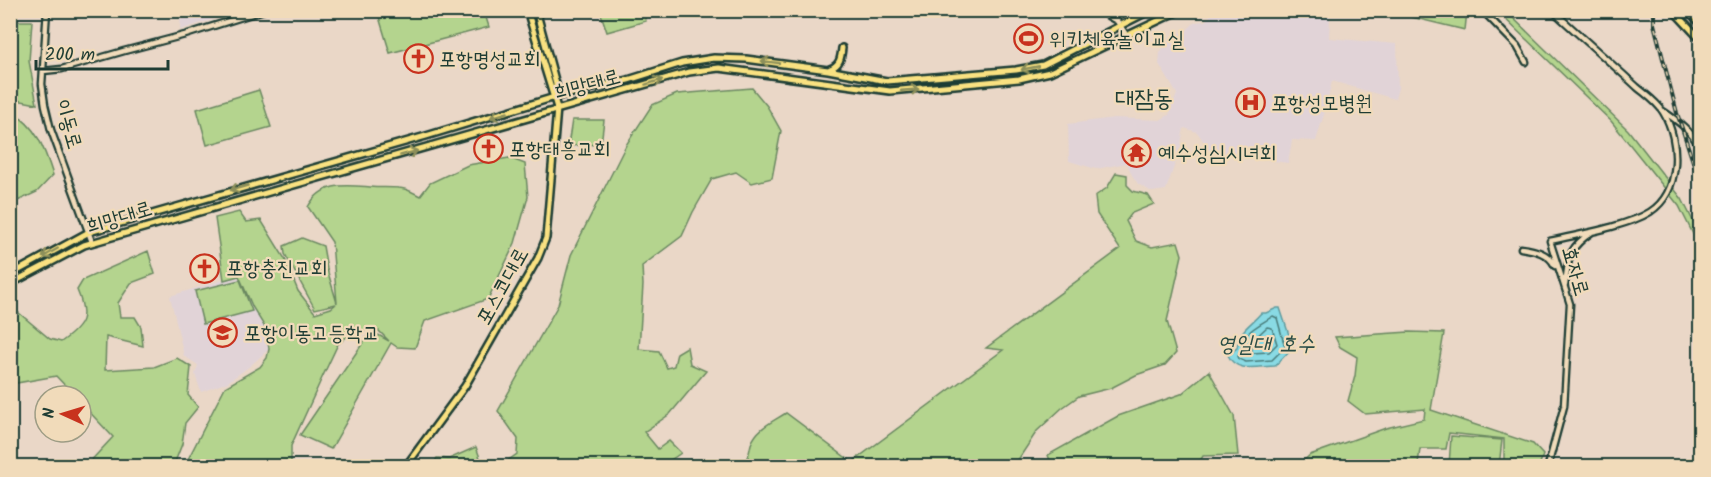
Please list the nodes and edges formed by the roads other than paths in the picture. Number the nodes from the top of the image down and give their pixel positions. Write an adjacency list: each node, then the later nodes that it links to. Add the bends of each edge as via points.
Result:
1 (47, 10): 20 (street, 이동로)
2 (264, 10): 20 (street, via 63,69)
3 (527, 10): 21 (main road, 포스코대로)
4 (536, 10): 21 (main road, 포스코대로, via 556,84)
5 (1106, 10): 13 (street)
6 (1117, 10): 13 (street)
7 (1151, 10): 13 (main road, 희망대로)
8 (1181, 10): 15 (main road, 희망대로)
9 (1482, 10): 18 (street, via 1517,46)
10 (1552, 10): 23 (street)
11 (1673, 10): 16 (main road)
12 (1688, 10): 14 (main road)
13 (1119, 23): 15 (street); 19 (main road, 희망대로, one-way to 19, via 1043,65 1016,70 899,81)
14 (1701, 24)
15 (1126, 36): 22 (main road, 희망대로, one-way to 15, via 689,72 719,68 890,91 1019,79 1050,72)
16 (1701, 39)
17 (842, 48): 19 (main road, via 839,63)
18 (1526, 62)
19 (828, 70): 21 (main road, 희망대로, one-way to 21, via 714,58)
20 (43, 71): 32 (street, 이동로, via 42,87 51,130)
21 (555, 97): 22 (main road, 포스코대로); 27 (main road, 희망대로, one-way to 27)
22 (557, 108): 28 (main road, 희망대로, one-way to 22); 38 (main road, 포스코대로, via 544,244 465,386)
23 (1663, 111): 25 (street); 31 (street, 효자로, via 1674,145 1671,184 1652,211)
24 (1701, 133): 25 (street)
25 (1694, 136): 26 (street)
26 (1701, 147)
27 (350, 157): 28 (main road); 29 (main road, 희망대로)
28 (352, 168): 30 (main road, 희망대로)
29 (295, 172): 30 (main road); 32 (main road, 희망대로, one-way to 32)
30 (298, 184): 33 (main road, 희망대로)
31 (1595, 230): 37 (street, via 1569,256); 37 (street, 효자로, via 1550,241)
32 (89, 232): 33 (street, 이동로); 35 (main road, 희망대로, one-way to 35)
33 (92, 242): 36 (main road, 희망대로)
34 (1521, 248): 37 (street, via 1535,250 1552,260)
35 (10, 275)
36 (10, 284)
37 (1565, 288): 39 (street, 효자로, via 1570,304 1565,393)
38 (406, 466)
39 (1548, 466)

